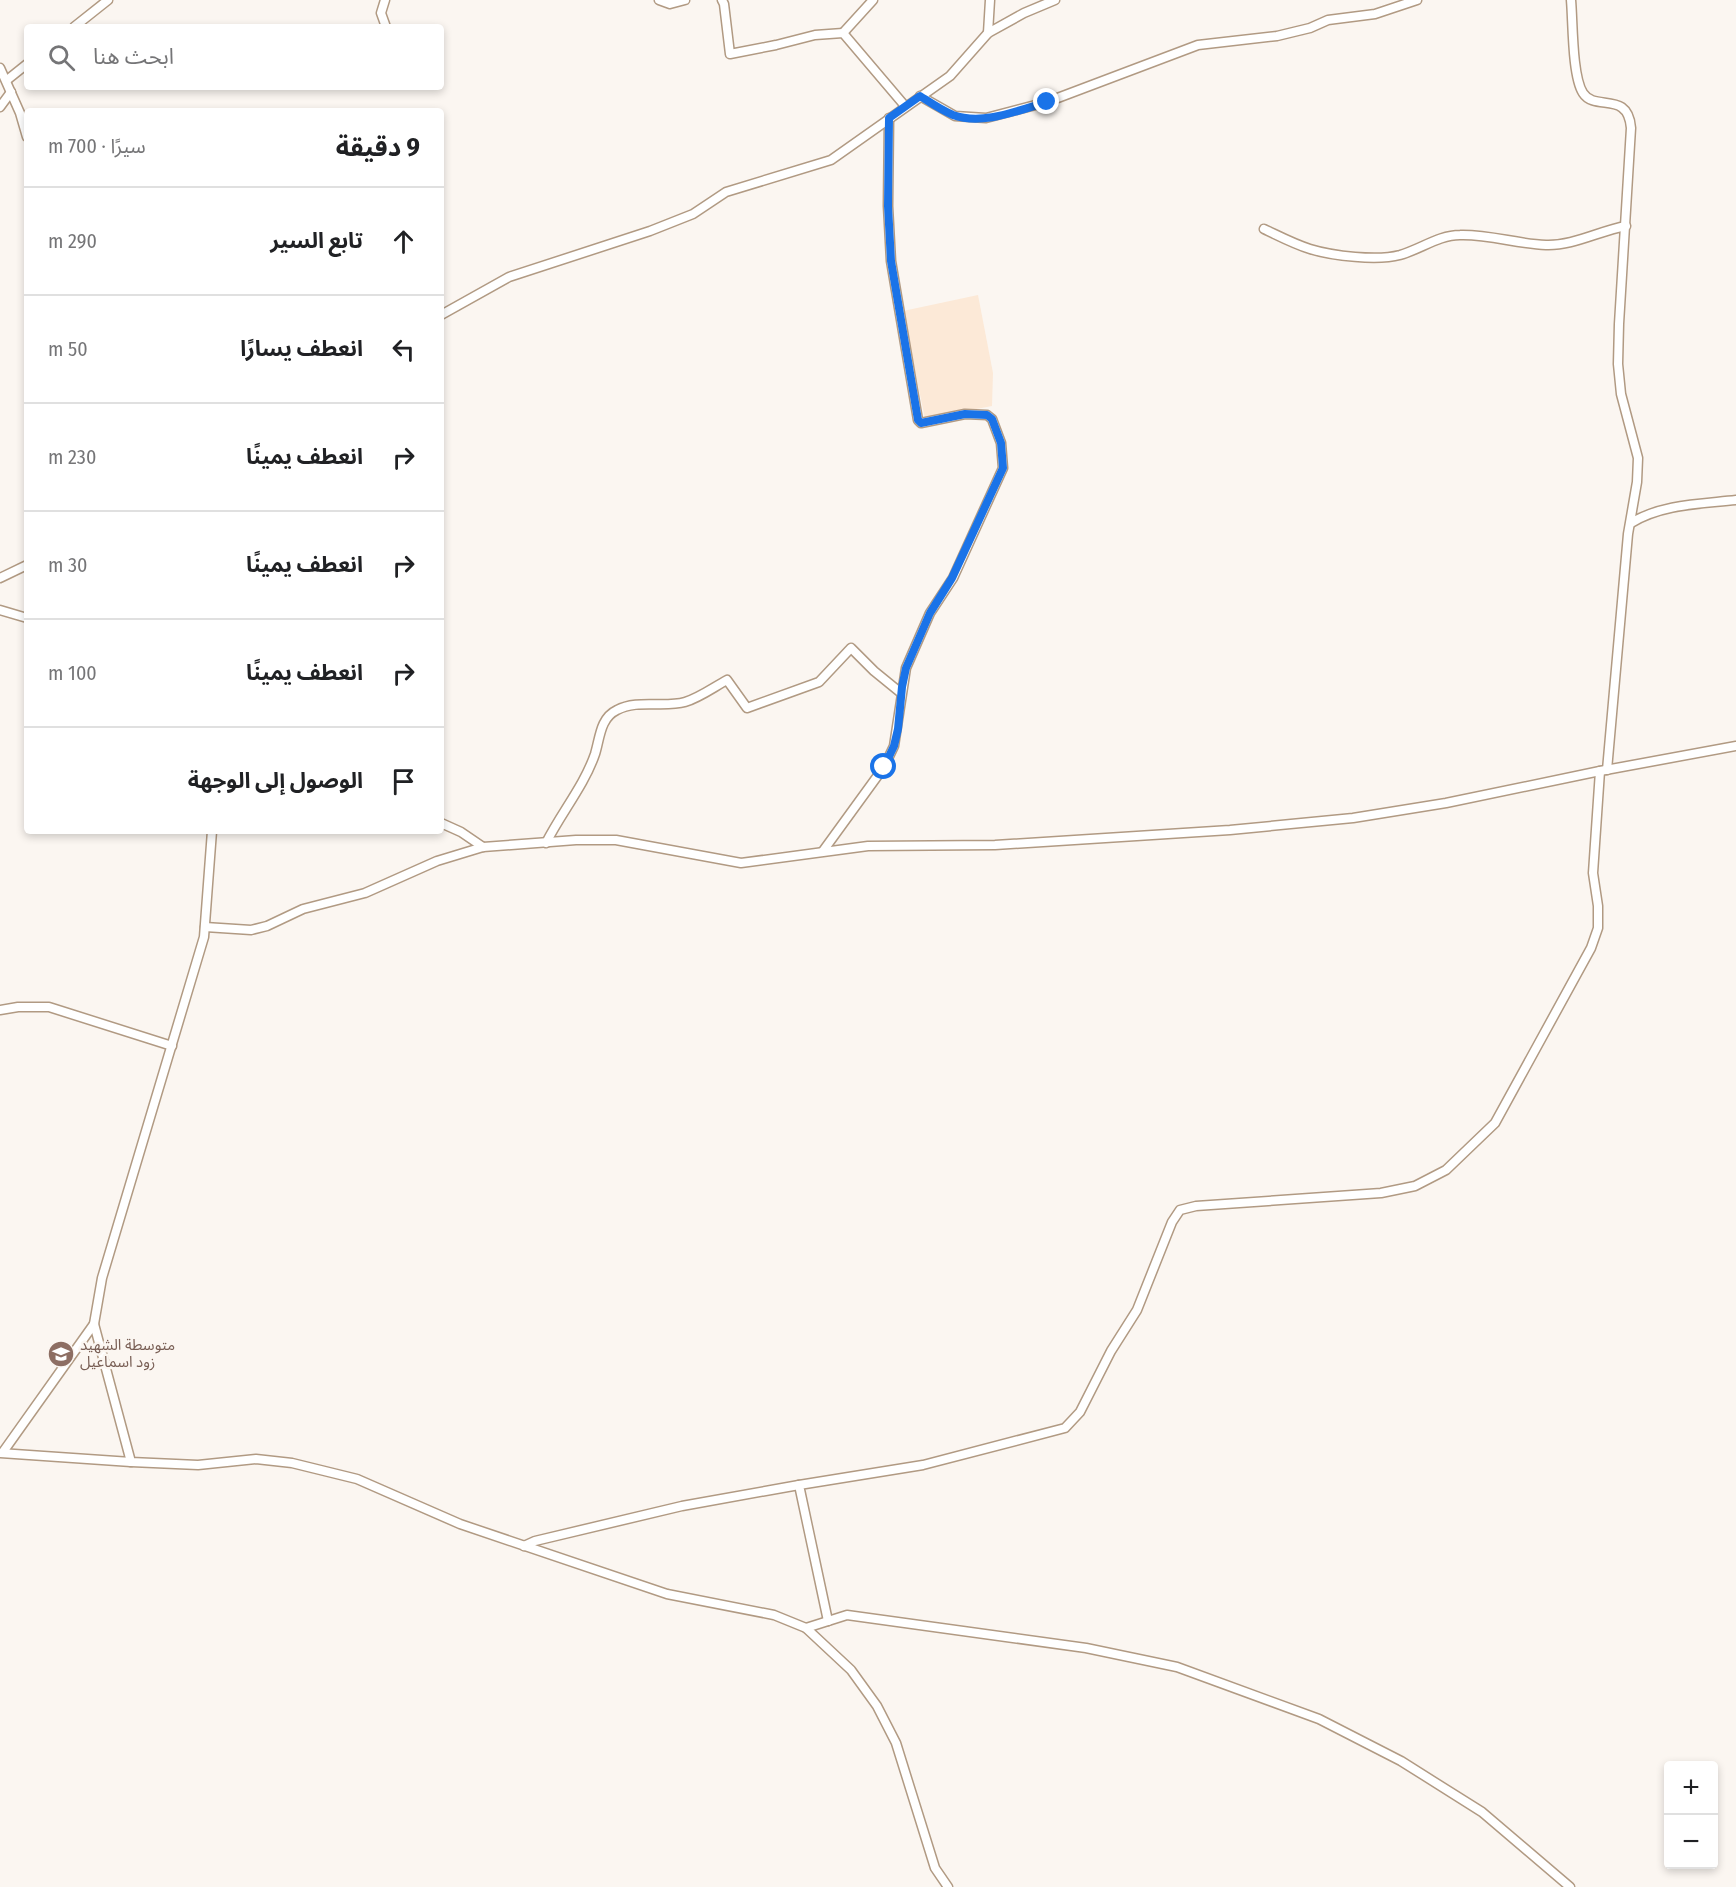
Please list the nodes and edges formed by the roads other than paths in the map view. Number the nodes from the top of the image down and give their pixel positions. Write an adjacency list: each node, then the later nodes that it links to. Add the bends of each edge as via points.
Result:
1 (108, 0): 11 (street)
2 (385, 0): 12 (street, via 381,13)
3 (660, 0): 4 (street, via 670,4)
4 (685, 0)
5 (722, 0): 13 (street, via 730,54 815,35)
6 (873, 0): 13 (street)
7 (990, 0): 14 (street)
8 (1055, 0): 14 (street)
9 (1418, 0): 19 (street, via 1277,36 1198,45 1047,102 987,118 955,116)
10 (1571, 0): 24 (street, via 1576,73 1582,93 1588,99 1615,103 1630,118)
11 (78, 24)
12 (386, 24)
13 (843, 33): 20 (street)
14 (988, 33): 19 (street, via 950,76)
15 (24, 66): 17 (street)
16 (0, 68): 17 (street)
17 (7, 80): 18 (street)
18 (11, 92): 21 (street); 23 (street)
19 (920, 96): 20 (street)
20 (905, 106): 22 (street)
21 (0, 108)
22 (889, 118): 26 (street, via 831,160 726,192 693,214 650,231 509,277); 33 (street, via 891,261 918,420 921,423 965,414 987,415 1001,443 1003,468 952,578 930,613 906,668)
23 (24, 129)
24 (1626, 226): 25 (street, via 1547,245 1484,236 1447,236 1399,255 1380,257 1310,249); 28 (street, via 1618,364 1621,394 1638,458)
25 (1264, 229)
26 (444, 313)
27 (1736, 500): 28 (street, via 1646,513)
28 (1631, 523): 35 (street)
29 (24, 566): 30 (street)
30 (0, 578)
31 (0, 610): 32 (street)
32 (24, 617)
33 (901, 693): 38 (street, via 852,648 819,682 747,708 727,680 685,702 616,710 603,724 586,774); 40 (street, via 898,729 884,767)
34 (1736, 746): 35 (street)
35 (1603, 770): 40 (street, via 1353,818 995,845 868,846); 47 (street, via 1593,873 1598,928 1591,948 1495,1123 1446,1170 1415,1185 1381,1193 1180,1210 1137,1310 1071,1424 1054,1432 923,1465)
36 (444, 824): 39 (street)
37 (212, 834): 41 (street)
38 (546, 843): 39 (street); 40 (street, via 616,840 741,862)
39 (483, 848): 41 (street, via 436,861 365,893 303,909 267,926 252,930)
40 (823, 851)
41 (205, 927): 43 (street)
42 (0, 1010): 43 (street, via 49,1007)
43 (172, 1046): 44 (street, via 102,1278)
44 (94, 1324): 45 (street); 46 (street)
45 (1, 1453): 46 (street)
46 (131, 1462): 48 (street, via 198,1466 256,1459 292,1463 357,1479 460,1524)
47 (799, 1485): 48 (street, via 682,1506); 49 (street)
48 (524, 1546): 50 (street, via 667,1594 774,1615)
49 (828, 1621): 50 (street); 52 (street, via 847,1615 1086,1648 1177,1667 1319,1719 1401,1761 1482,1812)
50 (806, 1628): 51 (street, via 851,1670 877,1706 896,1743 935,1868)
51 (948, 1887)
52 (1570, 1887)

